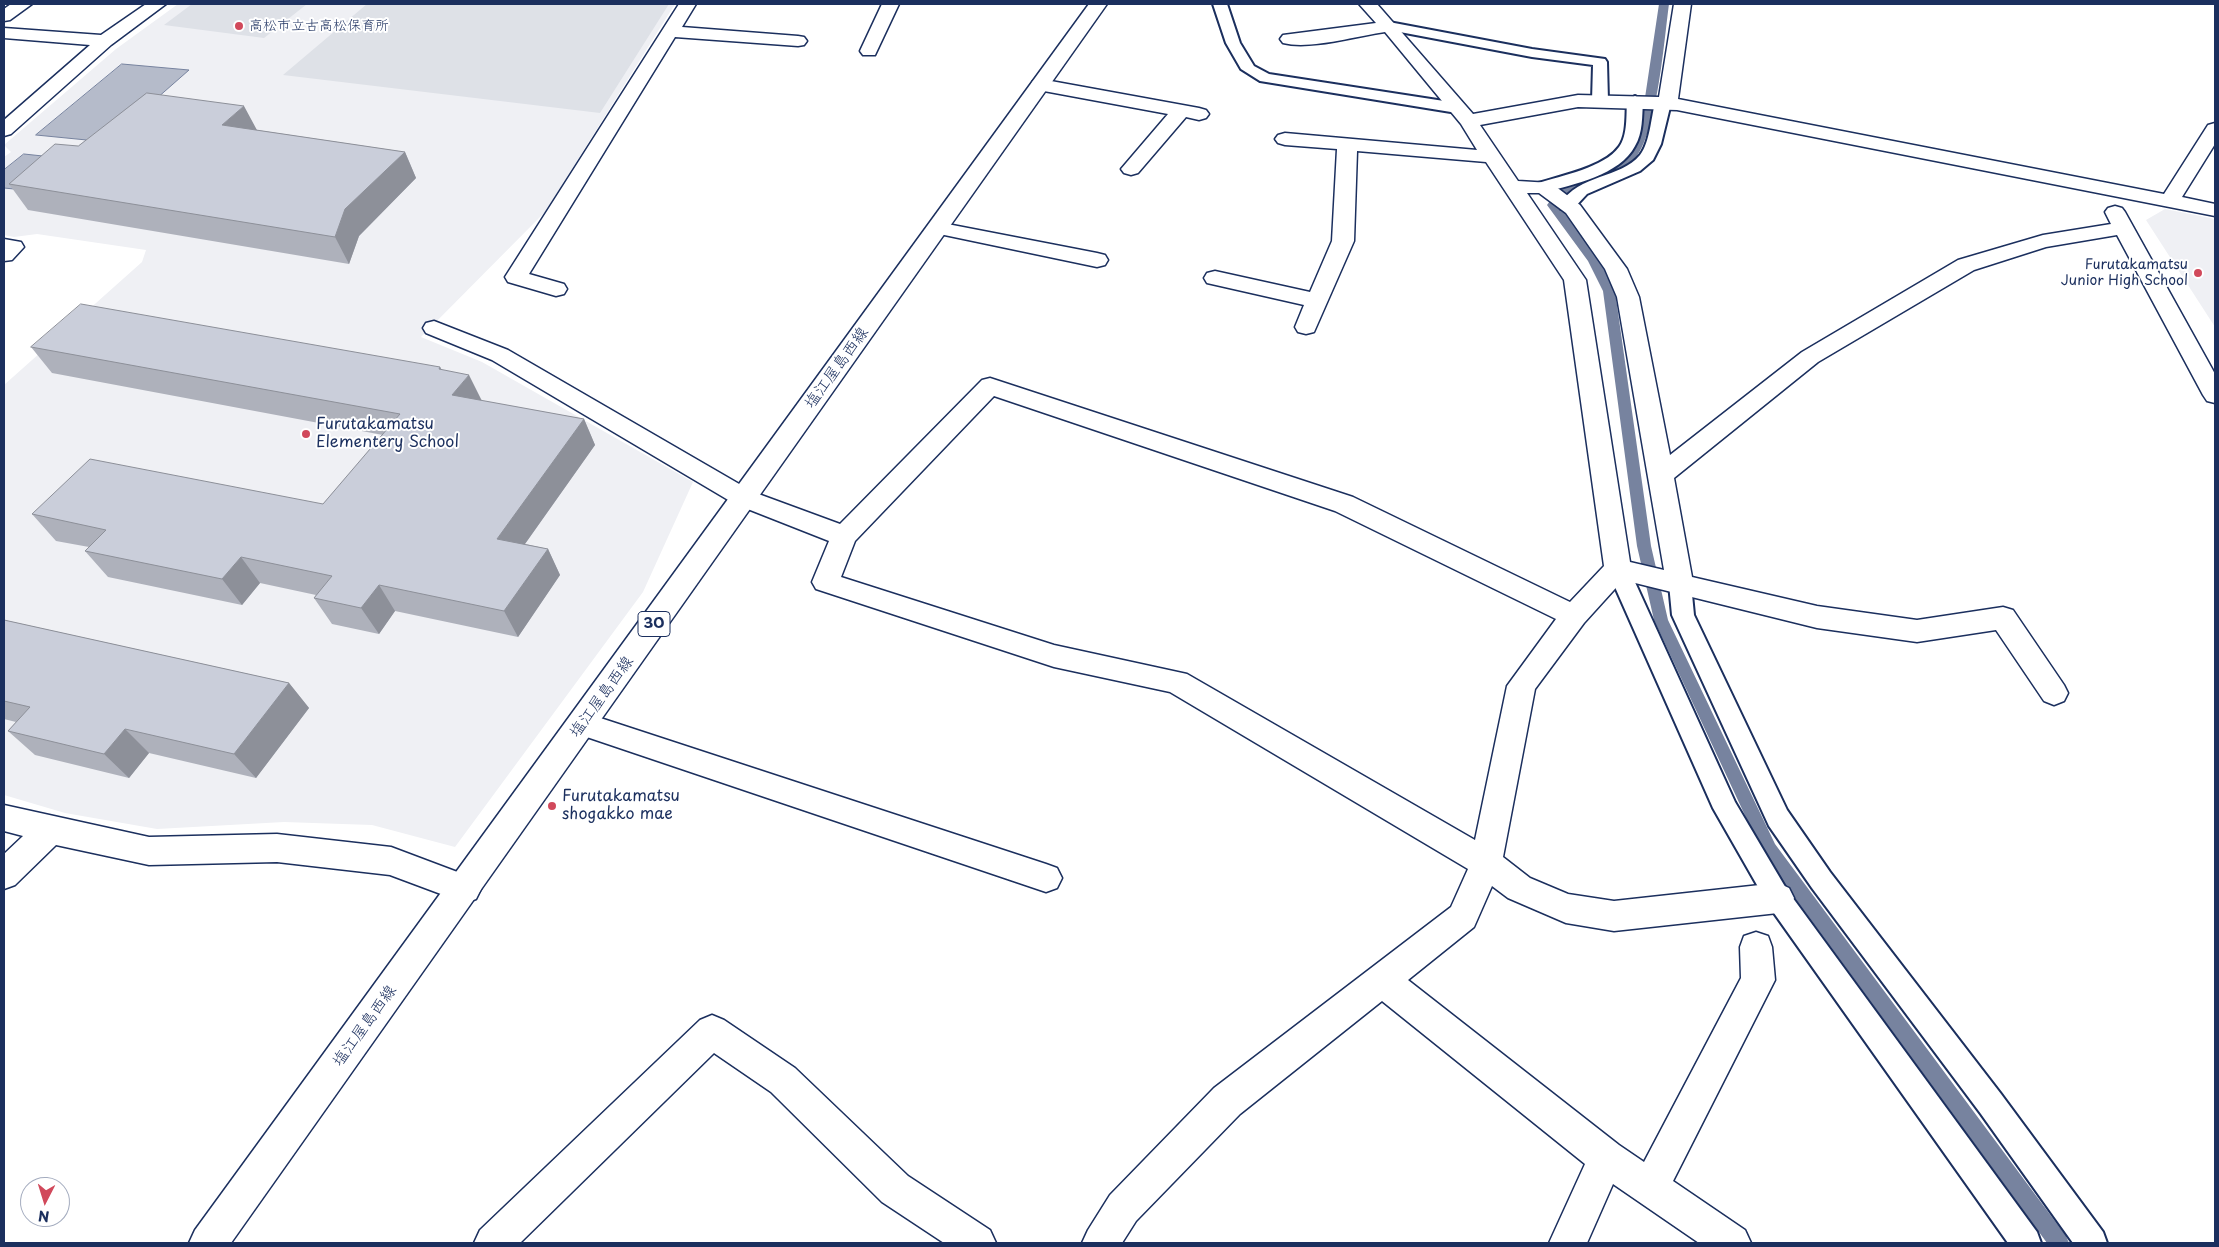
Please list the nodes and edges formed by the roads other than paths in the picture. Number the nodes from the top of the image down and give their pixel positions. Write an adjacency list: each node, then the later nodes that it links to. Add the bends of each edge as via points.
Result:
1 (23, 4): 9 (street)
2 (158, 4): 14 (street)
3 (687, 4): 11 (street)
4 (890, 4): 16 (street)
5 (1098, 4): 17 (street, 塩江屋島西線 / 30)
6 (1220, 4): 21 (lane, via 1233,43 1248,69 1265,78)
7 (1370, 4): 10 (street)
8 (1683, 4): 20 (street)
9 (4, 16)
10 (1389, 26): 13 (street); 18 (lane, via 1532,53 1600,62); 21 (street)
11 (671, 31): 15 (street); 40 (street, via 516,277)
12 (4, 33): 14 (street)
13 (1289, 39)
14 (105, 41): 23 (street)
15 (798, 41)
16 (869, 51)
17 (1040, 85): 27 (street, via 1190,113); 34 (street, 塩江屋島西線 / 30)
18 (1600, 101): 19 (street); 21 (street)
19 (1635, 101): 20 (street); 29 (lane, via 1634,120 1626,149 1615,160)
20 (1665, 103): 30 (street); 32 (lane, via 1647,157 1634,168 1581,190)
21 (1463, 115): 26 (street)
22 (2215, 129): 31 (street)
23 (4, 130)
24 (1285, 139): 25 (street)
25 (1347, 144): 26 (street); 41 (street, via 1343,241)
26 (1492, 157): 28 (street)
27 (1131, 169)
28 (1513, 188): 29 (street); 48 (street, via 1575,280)
29 (1546, 188): 32 (street)
30 (2102, 188): 31 (street); 35 (street)
31 (2170, 201): 33 (street)
32 (1567, 204): 45 (street, via 1616,269 1628,297)
33 (2215, 210)
34 (938, 228): 38 (street); 46 (street, 塩江屋島西線 / 30)
35 (2124, 228): 44 (street); 45 (street, via 2043,241 1966,265 1810,357)
36 (4, 245): 37 (street, via 13,247)
37 (4, 255)
38 (1097, 260)
39 (1215, 278): 41 (street)
40 (556, 289)
41 (1317, 301): 42 (street)
42 (1306, 327)
43 (434, 328): 46 (street, via 500,355)
44 (2215, 396)
45 (1661, 475): 49 (street)
46 (744, 498): 47 (street); 52 (street, 塩江屋島西線 / 30)
47 (844, 536): 50 (street, via 990,386 1344,504); 55 (street, via 825,582 1054,656 1177,682)
48 (1623, 570): 49 (street); 50 (street); 59 (lane, via 1724,808)
49 (1674, 582): 51 (street, via 1817,617 1917,631 2004,618); 71 (lane, via 1683,614 1778,818)
50 (1574, 616): 55 (street, via 1521,686)
51 (2054, 693)
52 (582, 724): 57 (street); 58 (street, 塩江屋島西線 / 30)
53 (4, 818): 54 (street)
54 (50, 830): 56 (street); 58 (street, via 149,851 277,848 391,861)
55 (1486, 863): 59 (street, via 1518,888 1566,908 1614,916); 61 (street, via 1463,917)
56 (4, 875)
57 (1046, 878)
58 (465, 889): 64 (street, 塩江屋島西線 / 30)
59 (1778, 898): 70 (lane)
60 (1756, 947): 63 (street, via 1758,980)
61 (1381, 980): 62 (street); 67 (street, via 1227,1101 1123,1208)
62 (1606, 1158): 63 (street); 68 (street)
63 (1650, 1188): 69 (street)
64 (208, 1243)
65 (493, 1243): 66 (street, via 712,1032 783,1080 895,1189)
66 (977, 1243)
67 (1101, 1243)
68 (1568, 1243)
69 (1732, 1243)
70 (2026, 1243)
71 (2092, 1243)

